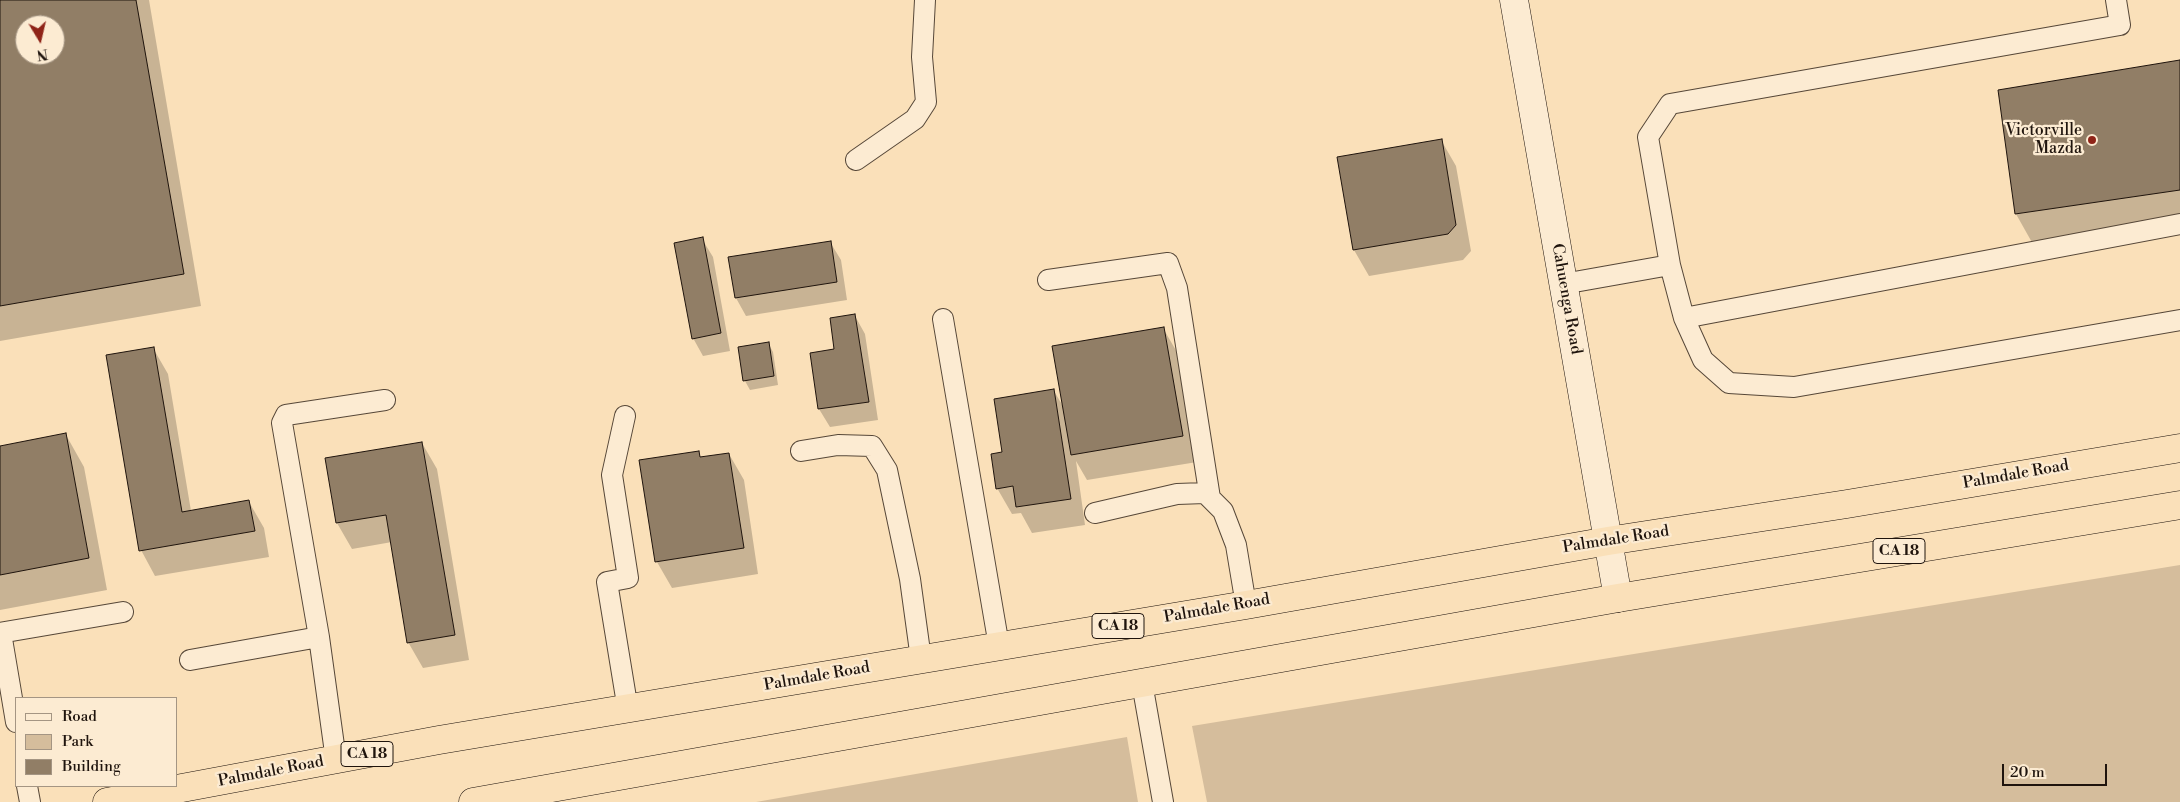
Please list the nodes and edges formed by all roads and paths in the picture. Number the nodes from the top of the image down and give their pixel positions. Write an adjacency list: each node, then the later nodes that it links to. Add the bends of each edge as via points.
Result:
1 (925, 0): 4 (lane, via 922,57 926,102 915,118)
2 (1514, 0): 8 (street, Cahuenga Road)
3 (2116, 0): 6 (lane, via 2120,25 1670,104 1648,137)
4 (856, 160)
5 (2180, 224): 9 (lane)
6 (1670, 265): 8 (lane); 9 (lane)
7 (1048, 280): 16 (lane, via 1168,262 1177,288)
8 (1563, 284): 19 (street, Cahuenga Road)
9 (1684, 318): 11 (lane, via 1703,360 1729,382 1794,387)
10 (943, 320): 25 (lane)
11 (2180, 320)
12 (385, 400): 24 (lane, via 283,418)
13 (625, 416): 29 (lane, via 612,475 628,578 607,582)
14 (2180, 448): 19 (highway, Palmdale Road / CA 18)
15 (801, 452): 26 (lane, via 838,445 872,446 887,470 910,579)
16 (1210, 498): 18 (lane, via 1205,494 1177,494); 21 (lane, via 1223,511 1236,545)
17 (2180, 505): 20 (highway, CA 18)
18 (1095, 513)
19 (1608, 541): 20 (street, Cahuenga Road); 21 (highway, Palmdale Road / CA 18)
20 (1618, 598): 28 (highway, CA 18)
21 (1246, 605): 25 (highway, Palmdale Road / CA 18)
22 (123, 612): 23 (lane)
23 (0, 633): 30 (lane)
24 (319, 637): 27 (lane); 31 (lane)
25 (999, 646): 26 (highway, Palmdale Road / CA 18)
26 (921, 659): 29 (highway, Palmdale Road / CA 18)
27 (190, 660)
28 (1142, 683): 35 (highway, CA 18); 36 (lane)
29 (628, 710): 31 (highway, Palmdale Road / CA 18)
30 (15, 716)
31 (336, 760): 34 (highway, Palmdale Road / CA 18)
32 (27, 787): 33 (lane)
33 (30, 802)
34 (107, 802)
35 (473, 802)
36 (1163, 802)

